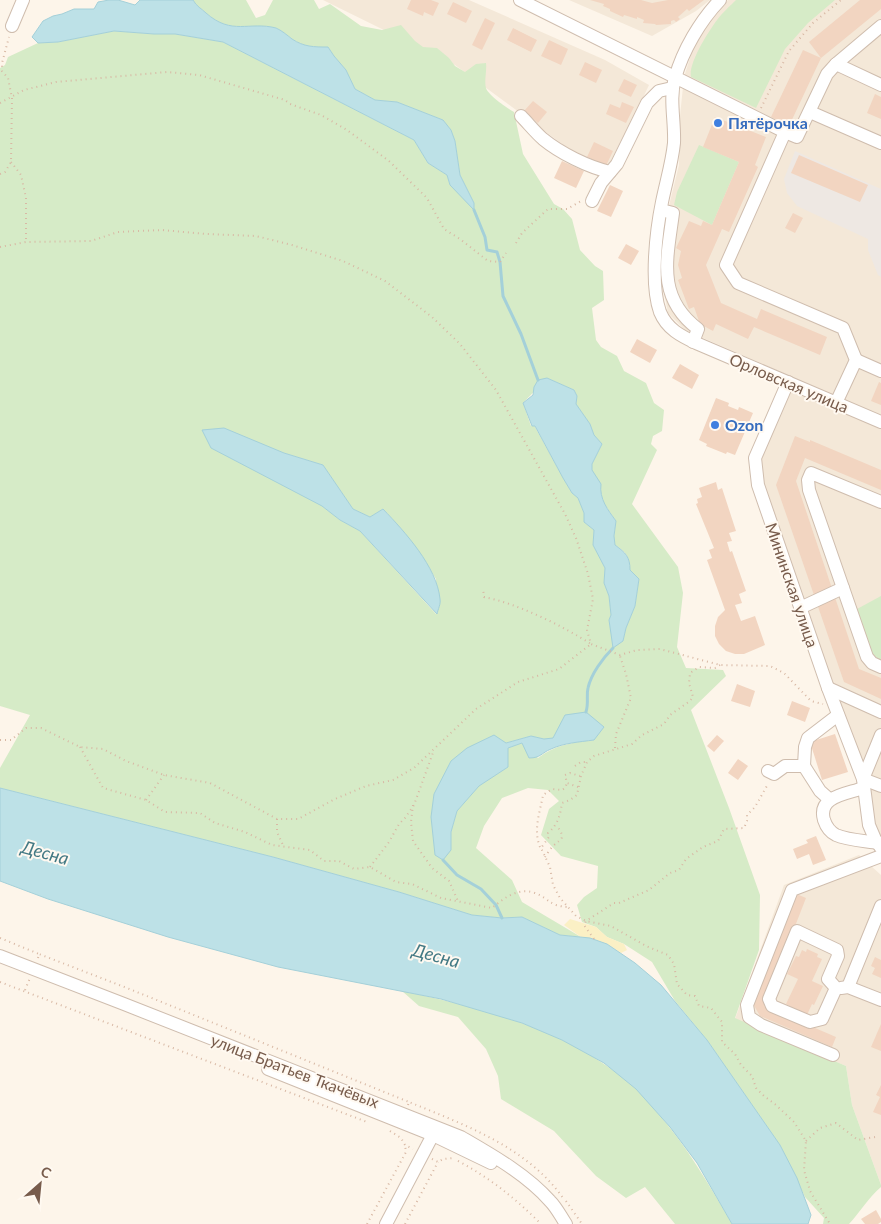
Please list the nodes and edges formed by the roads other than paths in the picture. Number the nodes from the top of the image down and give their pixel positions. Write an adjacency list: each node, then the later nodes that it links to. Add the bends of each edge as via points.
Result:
1 (23, 0): 4 (street)
2 (520, 0): 7 (street)
3 (720, 0): 7 (street, via 696,31)
4 (12, 26)
5 (881, 26): 6 (street)
6 (836, 64): 8 (street); 9 (street, via 827,74)
7 (674, 82): 11 (street); 13 (street, via 658,91 647,103); 15 (street, Орловская улица, via 674,141)
8 (881, 85)
9 (810, 112): 11 (street, via 797,138); 12 (street)
10 (521, 116): 13 (street, via 552,145 596,169)
11 (785, 132): 17 (street, via 726,265 738,283 843,328)
12 (881, 143)
13 (610, 172): 14 (street)
14 (587, 201)
15 (661, 210): 16 (street, Орловская улица, via 655,269 660,313 678,334); 16 (street, via 673,213 666,273 672,300 684,319 698,329)
16 (695, 342): 19 (street, Орловская улица)
17 (856, 360): 18 (street); 20 (street)
18 (881, 371)
19 (788, 382): 20 (street, Орловская улица); 24 (street, Мининская улица, via 755,458 758,485)
20 (836, 403): 21 (street, Орловская улица)
21 (881, 422)
22 (881, 502): 23 (street, via 811,473 809,490)
23 (843, 588): 24 (street); 25 (street, via 867,657)
24 (800, 608): 26 (street, Мининская улица)
25 (881, 667)
26 (828, 688): 27 (street, Мининская улица); 28 (street)
27 (837, 712): 30 (street, via 808,738); 32 (street, Мининская улица)
28 (881, 712)
29 (881, 735): 32 (street)
30 (804, 766): 31 (street, via 784,766); 34 (street)
31 (771, 772)
32 (863, 784): 33 (street); 34 (street); 35 (street, Мининская улица, via 870,824)
33 (881, 786)
34 (829, 799): 35 (street, via 824,804 823,816 834,835)
35 (880, 849): 42 (street, via 792,890 747,1005 749,1017 761,1025)
36 (881, 906): 40 (street)
37 (0, 956): 39 (street, улица Братьев Ткачёвых)
38 (0, 964): 39 (street, улица Братьев Ткачёвых)
39 (32, 972): 43 (street, улица Братьев Ткачёвых)
40 (842, 988): 40 (street, via 822,1019 810,1022 772,1006 769,999 797,932 836,950 838,956 828,979); 41 (street)
41 (881, 1000)
42 (834, 1055)
43 (435, 1131): 44 (street); 45 (street, улица Братьев Ткачёвых, via 519,1182 545,1206); 46 (street, улица Братьев Ткачёвых, via 494,1155 551,1202)
44 (386, 1224)
45 (558, 1224)
46 (566, 1224)

